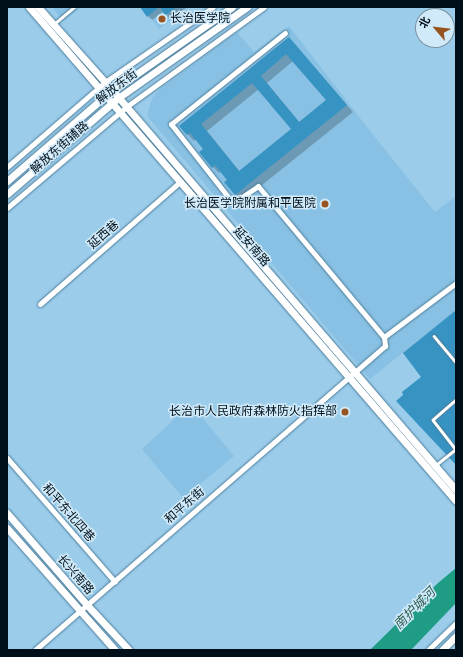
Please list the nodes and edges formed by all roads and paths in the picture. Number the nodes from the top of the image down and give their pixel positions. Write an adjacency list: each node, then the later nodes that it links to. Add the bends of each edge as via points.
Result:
1 (29, 7): 11 (main road, 延安南路)
2 (38, 7): 8 (main road, 延安南路)
3 (74, 7): 8 (lane)
4 (214, 7): 10 (street, 解放东街辅路)
5 (232, 7): 12 (main road, 解放东街)
6 (247, 7): 14 (main road, 解放东街)
7 (264, 7): 16 (street, 解放东街辅路)
8 (54, 25): 10 (main road, 延安南路)
9 (285, 33): 26 (street, via 171,124 233,203 258,186)
10 (105, 82): 11 (street, 解放东街辅路); 12 (main road, 延安南路)
11 (98, 88): 13 (main road, 延安南路); 18 (street, 解放东街辅路)
12 (113, 91): 13 (main road, 解放东街); 14 (main road, 延安南路)
13 (105, 96): 15 (main road, 延安南路); 19 (main road, 解放东街)
14 (118, 98): 15 (main road, 解放东街); 16 (main road, 延安南路)
15 (112, 104): 17 (main road, 延安南路); 21 (main road, 解放东街)
16 (126, 107): 17 (street, 解放东街辅路); 28 (main road, 延安南路)
17 (119, 112): 20 (main road, 延安南路); 22 (street, 解放东街辅路)
18 (7, 167)
19 (7, 181)
20 (180, 182): 24 (street, 延西巷); 29 (main road, 延安南路)
21 (7, 194)
22 (7, 208)
23 (456, 283): 26 (street)
24 (40, 304)
25 (434, 336): 27 (lane)
26 (384, 337): 28 (street, 和平东街, via 385,346)
27 (456, 362)
28 (355, 372): 29 (street, 和平东街); 33 (main road, 延安南路)
29 (348, 376): 33 (main road, 延安南路); 38 (street, 和平东街)
30 (456, 400): 31 (lane, via 433,420)
31 (456, 449): 33 (lane)
32 (7, 458): 38 (street, 和平东北四巷)
33 (432, 468): 34 (main road, 延安南路); 35 (main road, 延安南路)
34 (456, 490)
35 (456, 501)
36 (7, 513): 39 (main road, 长兴南路)
37 (7, 528): 40 (main road, 长兴南路)
38 (115, 582): 39 (street, 和平东街)
39 (87, 605): 40 (street, 和平东街); 45 (main road, 长兴南路)
40 (80, 611): 43 (street, 和平东街); 44 (main road, 长兴南路)
41 (456, 623): 46 (street)
42 (456, 636): 47 (main road)
43 (35, 650)
44 (115, 650)
45 (129, 650)
46 (428, 650)
47 (442, 650)

